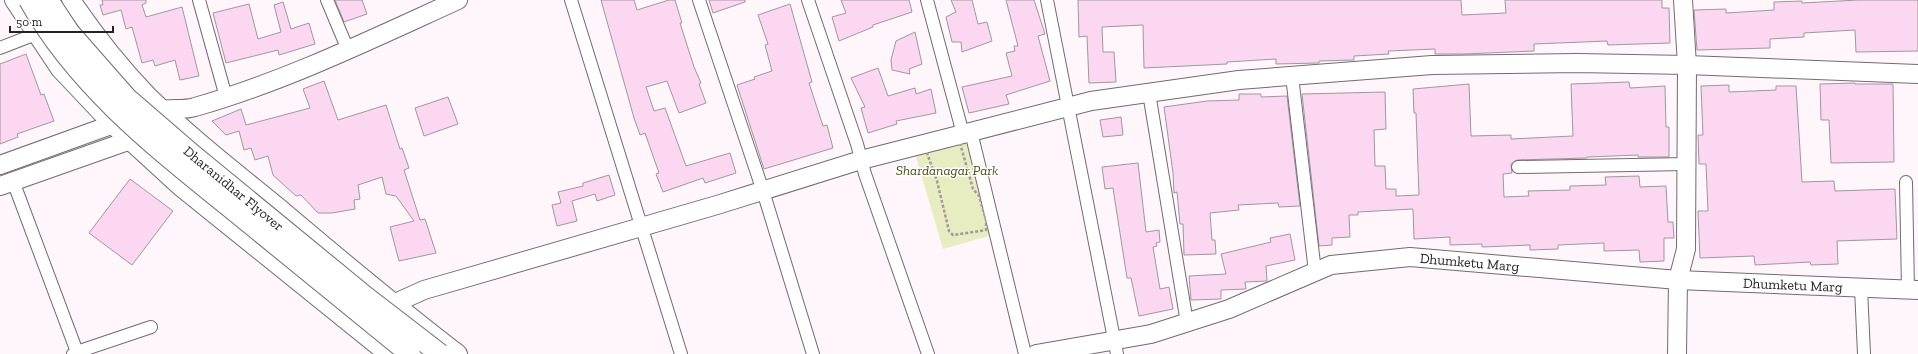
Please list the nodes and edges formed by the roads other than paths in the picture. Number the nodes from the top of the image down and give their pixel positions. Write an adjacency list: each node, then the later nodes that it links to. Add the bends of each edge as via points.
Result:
1 (14, 0): 14 (street)
2 (28, 0): 47 (main road, Dharanidhar Flyover, bridge, via 64,54 118,114)
3 (48, 0): 48 (main road, Dharanidhar Flyover, bridge, via 69,32 127,98 366,297)
4 (71, 0): 24 (street, via 120,65)
5 (199, 0): 21 (street)
6 (328, 0): 16 (street)
7 (458, 0): 16 (street)
8 (571, 0): 36 (street)
9 (699, 0): 35 (street)
10 (808, 0): 29 (street)
11 (927, 0): 27 (street)
12 (1047, 0): 22 (street)
13 (1683, 0): 17 (street)
14 (36, 34): 15 (street); 26 (street, via 60,69)
15 (0, 48)
16 (348, 50): 21 (street)
17 (1687, 65): 18 (street); 19 (street, via 1432,65); 30 (street)
18 (1918, 74)
19 (1292, 76): 20 (street, via 1239,80); 37 (street)
20 (1149, 93): 22 (street); 42 (street)
21 (226, 97): 23 (street)
22 (1068, 107): 27 (street); 44 (street)
23 (193, 108): 24 (street); 25 (street)
24 (163, 109): 25 (street); 26 (street)
25 (178, 122): 28 (street); 41 (street)
26 (112, 124): 28 (street); 31 (street)
27 (964, 136): 29 (street); 53 (street)
28 (130, 141): 34 (street); 46 (street, via 258,251)
29 (861, 160): 35 (street); 52 (street)
30 (1686, 164): 32 (street); 38 (street, via 1686,249)
31 (0, 165)
32 (1518, 168)
33 (1906, 182): 40 (street)
34 (7, 184): 45 (street)
35 (763, 191): 36 (street); 51 (street)
36 (642, 226): 41 (street, via 424,290); 50 (street)
37 (1315, 272): 38 (street, Dhumketu Marg, via 1331,265 1410,257); 42 (street, Dhumketu Marg, via 1229,309)
38 (1678, 280): 39 (street, Dhumketu Marg); 55 (street)
39 (1861, 288): 40 (street, Dhumketu Marg); 56 (street)
40 (1913, 290)
41 (392, 304): 49 (street)
42 (1187, 323): 44 (street, Dhumketu Marg)
43 (151, 327): 45 (street)
44 (1115, 347): 54 (street, Dhumketu Marg)
45 (75, 353)
46 (388, 354)
47 (410, 354)
48 (440, 354)
49 (458, 354)
50 (681, 354)
51 (813, 354)
52 (928, 354)
53 (1025, 354)
54 (1036, 354)
55 (1677, 354)
56 (1864, 354)

